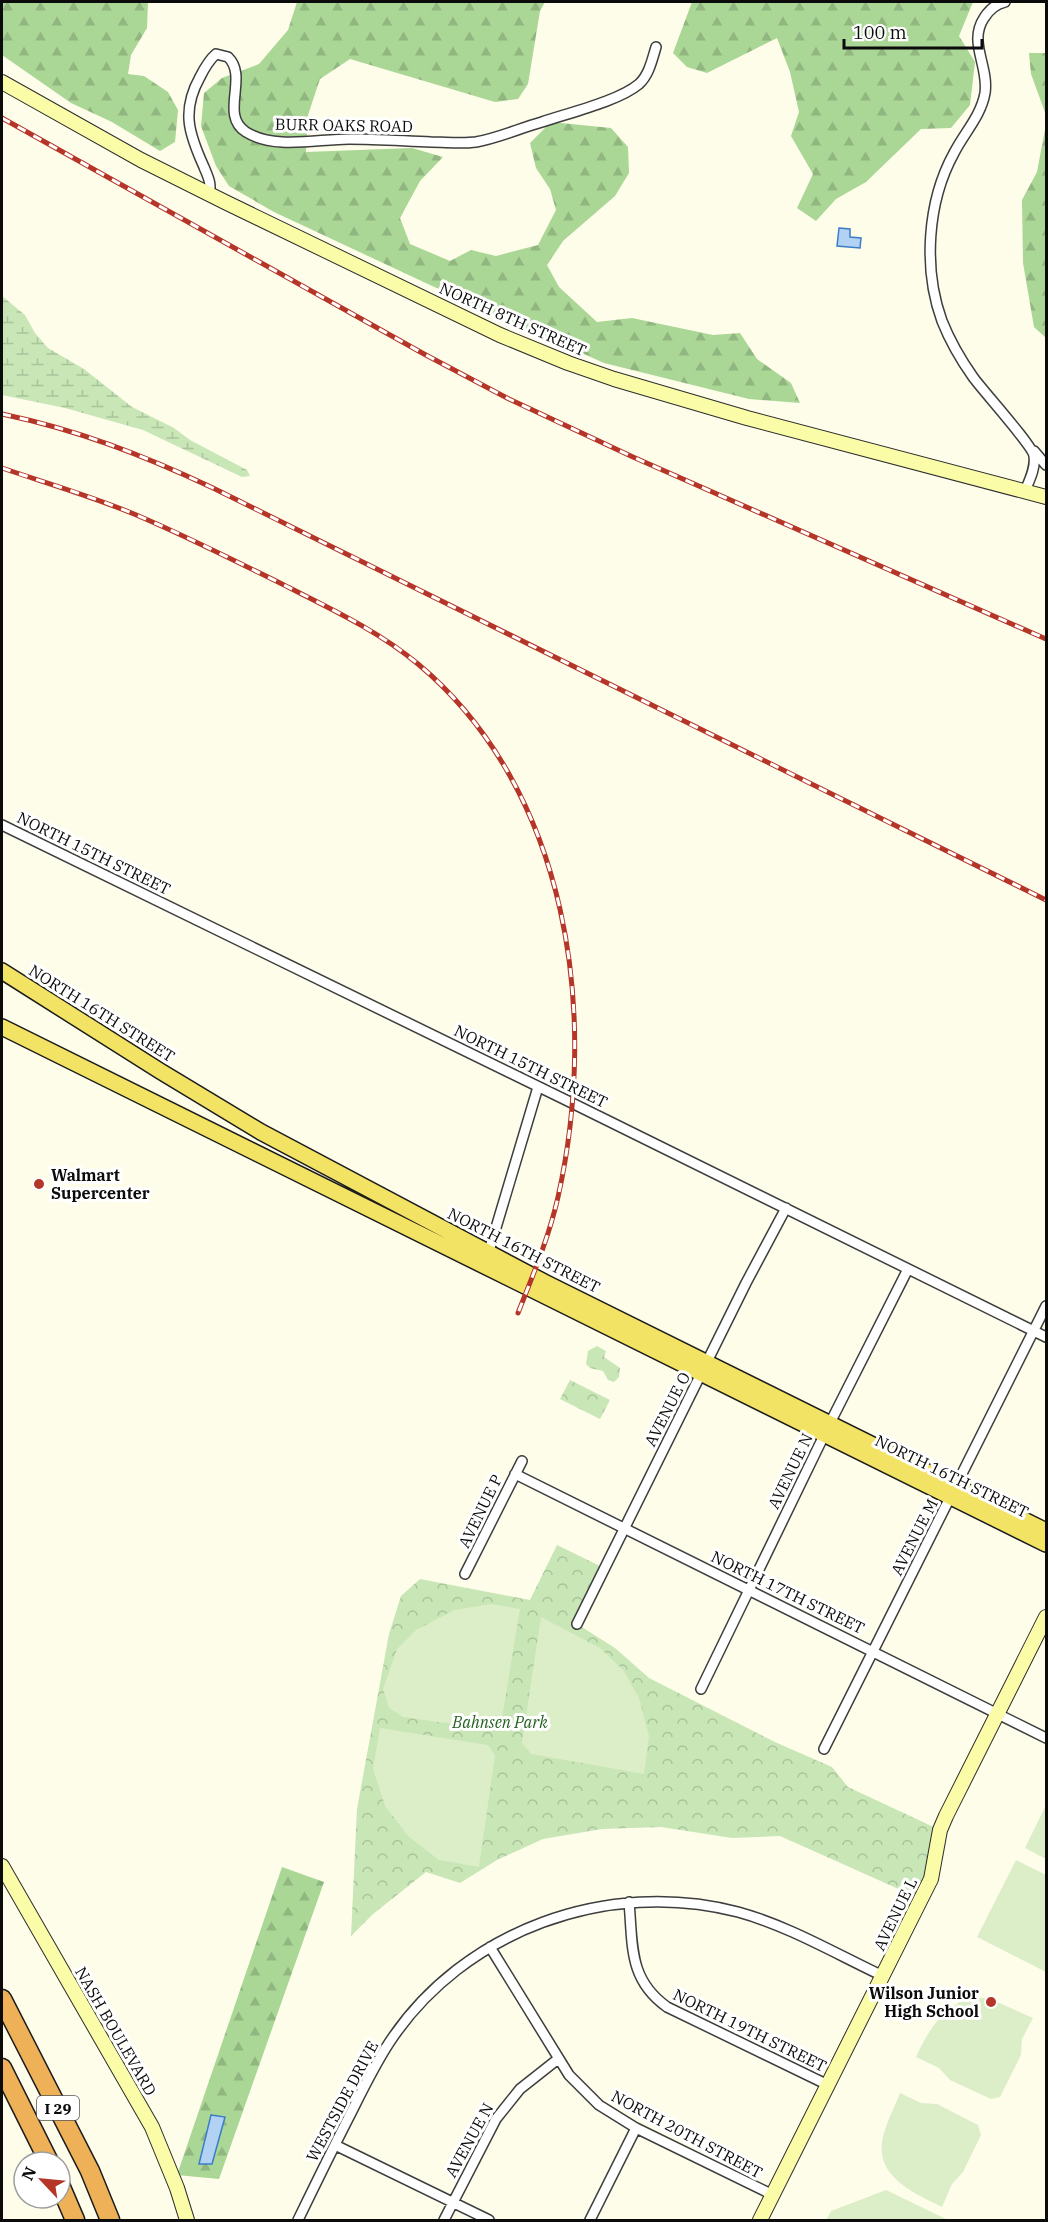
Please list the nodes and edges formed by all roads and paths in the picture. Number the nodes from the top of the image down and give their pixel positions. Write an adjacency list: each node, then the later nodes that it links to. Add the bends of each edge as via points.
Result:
1 (1005, 2): 5 (street, via 986,15 978,32 986,78 983,101 953,153 941,184 933,218 931,257 935,299 957,353)
2 (656, 48): 4 (street, BURR OAKS ROAD, via 646,76 632,89 591,107 501,136 459,143 366,139 294,142 255,137 240,127 235,117 234,64 228,57 216,54 194,87 187,117 211,184)
3 (2, 82): 4 (street, NORTH 8TH STREET)
4 (209, 194): 7 (street, NORTH 8TH STREET, via 500,335 614,380)
5 (1033, 450): 6 (street); 7 (street, via 1034,466)
6 (1047, 465)
7 (1025, 491): 8 (street, NORTH 8TH STREET)
8 (1047, 497)
9 (2, 825): 12 (street, NORTH 15TH STREET)
10 (2, 971): 14 (main road, NORTH 16TH STREET, via 254,1128)
11 (2, 1027): 19 (main road, NORTH 16TH STREET)
12 (538, 1087): 13 (street, NORTH 15TH STREET); 14 (street)
13 (786, 1208): 15 (street, NORTH 15TH STREET); 19 (street, AVENUE O)
14 (489, 1251): 19 (main road, NORTH 16TH STREET)
15 (908, 1269): 17 (street, NORTH 15TH STREET); 20 (street, AVENUE N)
16 (1047, 1306): 17 (street, AVENUE M)
17 (1034, 1331): 18 (street, NORTH 15TH STREET); 23 (street, AVENUE M)
18 (1047, 1337)
19 (704, 1367): 20 (main road, NORTH 16TH STREET); 24 (street, AVENUE O)
20 (827, 1428): 23 (main road, NORTH 16TH STREET); 28 (street, AVENUE N)
21 (522, 1461): 22 (street, AVENUE P)
22 (515, 1474): 24 (street, NORTH 17TH STREET); 27 (street, AVENUE P)
23 (954, 1491): 25 (main road, NORTH 16TH STREET); 26 (main road, NORTH 16TH STREET); 31 (street, AVENUE M)
24 (624, 1528): 28 (street, NORTH 17TH STREET); 30 (street, AVENUE O)
25 (1047, 1531)
26 (1047, 1544)
27 (465, 1574)
28 (748, 1590): 31 (street, NORTH 17TH STREET); 32 (street, AVENUE N)
29 (1047, 1617): 33 (street, AVENUE L)
30 (577, 1624)
31 (873, 1651): 33 (street, NORTH 17TH STREET); 35 (street, AVENUE M)
32 (701, 1689)
33 (998, 1714): 34 (street, NORTH 17TH STREET); 39 (street, AVENUE L, via 946,1816 931,1879)
34 (1047, 1738)
35 (824, 1749)
36 (2, 1866): 50 (street, NASH BOULEVARD, via 152,2127)
37 (629, 1902): 38 (street, WESTSIDE DRIVE, via 538,1923); 39 (street, WESTSIDE DRIVE, via 673,1902 740,1913 788,1930); 43 (street, NORTH 19TH STREET, via 637,1971 656,1999)
38 (490, 1947): 41 (street, NORTH 20TH STREET); 45 (street, WESTSIDE DRIVE, via 450,1976 406,2019 373,2069)
39 (883, 1976): 43 (street, AVENUE L)
40 (2, 1999): 49 (highway, I 29, via 90,2171)
41 (558, 2059): 44 (street, NORTH 20TH STREET, via 585,2093); 48 (street, AVENUE N, via 507,2104)
42 (2, 2068): 46 (highway, I 29)
43 (828, 2085): 47 (street, AVENUE L)
44 (636, 2128): 47 (street, NORTH 20TH STREET); 54 (street)
45 (335, 2145): 48 (street); 51 (street, WESTSIDE DRIVE)
46 (43, 2150)
47 (773, 2195): 55 (street, AVENUE L)
48 (453, 2203): 52 (street, AVENUE N); 53 (street)
49 (110, 2220)
50 (187, 2220)
51 (297, 2220)
52 (444, 2220)
53 (489, 2220)
54 (590, 2220)
55 (760, 2220)

